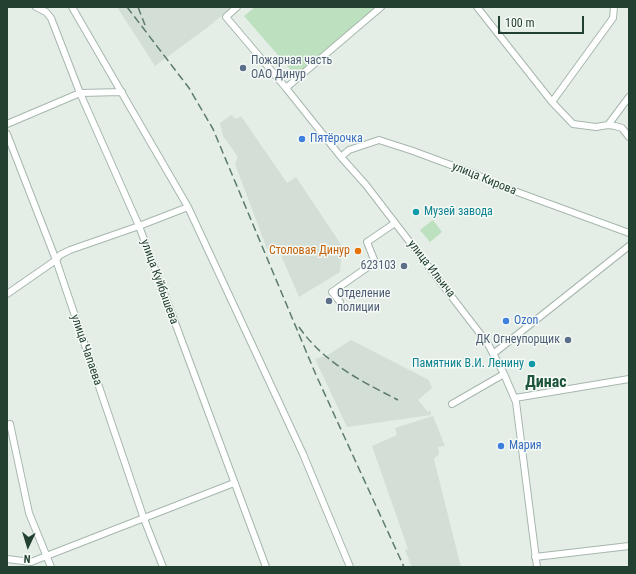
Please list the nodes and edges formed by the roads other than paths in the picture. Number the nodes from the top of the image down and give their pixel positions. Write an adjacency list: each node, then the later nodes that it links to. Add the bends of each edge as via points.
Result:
1 (36, 7): 9 (street, улица Куйбышева, via 51,18)
2 (72, 7): 8 (street)
3 (237, 7): 7 (street, улица Ильича, via 226,17)
4 (381, 7): 7 (street)
5 (477, 7): 11 (street)
6 (614, 7): 11 (street, via 613,18)
7 (286, 88): 16 (street, улица Ильича)
8 (122, 92): 9 (street); 17 (street)
9 (80, 93): 12 (street); 19 (street, улица Куйбышева)
10 (629, 97): 13 (street)
11 (552, 102): 13 (street, via 573,124)
12 (7, 124)
13 (608, 126): 15 (street, via 622,128)
14 (7, 134): 22 (street, улица Чапаева)
15 (629, 137)
16 (341, 157): 18 (street, улица Ильича); 20 (street, улица Кирова, via 349,150 379,140)
17 (188, 207): 19 (street); 42 (street, via 303,454)
18 (395, 223): 24 (street, via 368,242 374,262 332,292); 25 (street, улица Ильича, via 486,341)
19 (139, 226): 22 (street, via 70,250); 31 (street, улица Куйбышева)
20 (629, 232)
21 (629, 246): 25 (street)
22 (56, 260): 23 (street); 32 (street, улица Чапаева)
23 (7, 294)
24 (340, 302)
25 (493, 354): 26 (street, улица Ильича)
26 (504, 374): 28 (street, улица Ильича); 29 (street)
27 (629, 379): 28 (street)
28 (514, 398): 35 (street, улица Ильича)
29 (452, 404)
30 (10, 424): 34 (street, via 29,513)
31 (234, 483): 32 (street); 41 (street, улица Куйбышева)
32 (144, 519): 34 (street); 40 (street, улица Чапаева)
33 (629, 546): 35 (street)
34 (46, 555): 37 (street); 39 (street)
35 (535, 557): 43 (street, улица Ильича)
36 (7, 558): 37 (street)
37 (30, 562): 38 (street)
38 (24, 567)
39 (51, 567)
40 (163, 567)
41 (266, 567)
42 (350, 567)
43 (537, 567)

